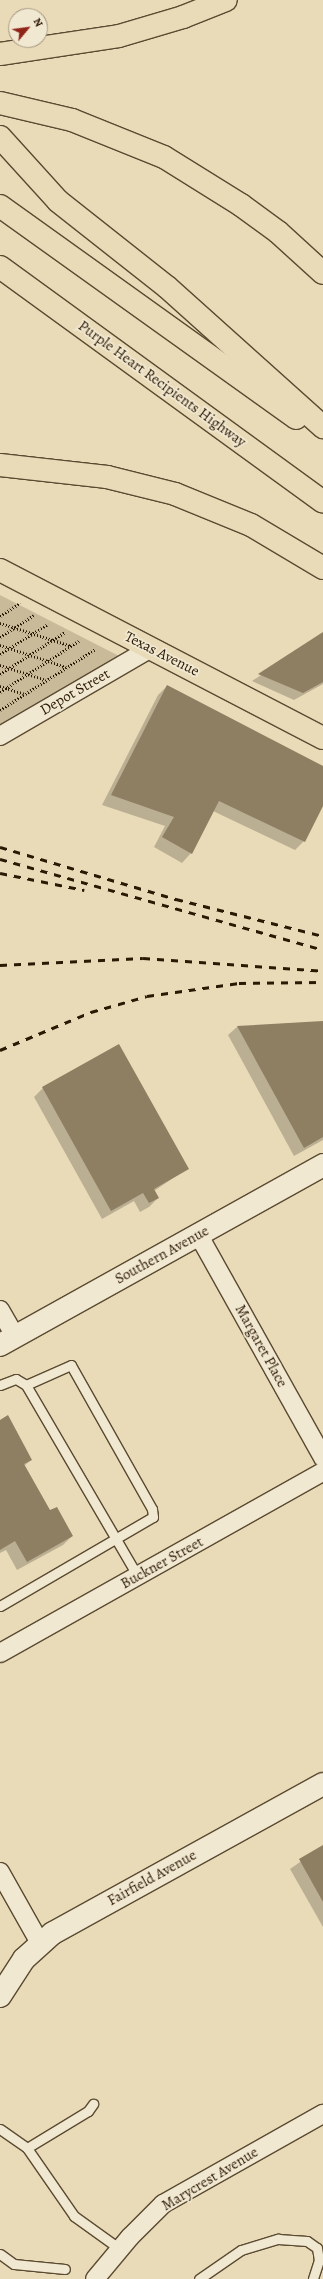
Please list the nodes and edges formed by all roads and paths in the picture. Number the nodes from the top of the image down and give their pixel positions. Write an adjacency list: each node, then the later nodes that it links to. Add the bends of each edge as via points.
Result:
1 (226, 0): 2 (main road, via 183,18 119,36)
2 (0, 54)
3 (0, 103): 7 (main road, via 72,120 164,157 247,210)
4 (0, 137): 8 (main road, via 58,201 168,287)
5 (0, 206): 9 (main road, via 217,364)
6 (0, 267): 11 (main road, Purple Heart Recipients Highway)
7 (323, 273)
8 (323, 427)
9 (323, 436)
10 (0, 465): 12 (main road, via 107,477 175,494 251,525)
11 (323, 502)
12 (323, 568)
13 (0, 570): 28 (main road, Texas Avenue)
14 (23, 602): 16 (path)
15 (34, 615): 19 (path)
16 (0, 616)
17 (0, 623): 19 (path)
18 (48, 624): 21 (path)
19 (14, 628): 21 (path); 22 (path)
20 (65, 632): 23 (path)
21 (32, 634): 23 (path); 27 (path)
22 (0, 637)
23 (52, 640): 26 (path); 31 (path)
24 (80, 640): 26 (path)
25 (0, 645): 27 (path)
26 (72, 646): 32 (path)
27 (10, 648): 30 (path); 31 (path)
28 (151, 648): 44 (street, Depot Street); 45 (main road, Texas Avenue)
29 (94, 650): 35 (path)
30 (0, 654)
31 (29, 654): 32 (path); 34 (path)
32 (48, 661): 35 (path); 37 (path)
33 (0, 665): 34 (path)
34 (9, 668): 36 (path); 37 (path)
35 (66, 668): 38 (path)
36 (0, 674)
37 (28, 674): 38 (path); 40 (path)
38 (46, 680): 42 (path)
39 (0, 686): 40 (path)
40 (6, 688): 41 (path); 42 (path)
41 (0, 692)
42 (25, 694): 43 (path)
43 (0, 710)
44 (0, 736)
45 (323, 738)
46 (323, 1165): 47 (street, Southern Avenue)
47 (198, 1234): 49 (street, Southern Avenue); 52 (street, Margaret Place)
48 (0, 1310): 49 (street)
49 (8, 1340)
50 (0, 1385): 51 (lane, via 16,1379)
51 (26, 1385): 54 (lane); 54 (lane, via 61,1366 71,1365 78,1372 152,1509 153,1517 146,1524)
52 (323, 1458)
53 (323, 1472): 55 (street, Buckner Street)
54 (116, 1541): 55 (lane); 56 (lane)
55 (138, 1577): 57 (street, Buckner Street)
56 (0, 1606)
57 (0, 1653)
58 (323, 1784): 60 (street, Fairfield Avenue)
59 (0, 1872): 60 (street)
60 (40, 1943): 61 (street, Fairfield Avenue, via 24,1959)
61 (0, 1996)
62 (93, 2104): 65 (lane)
63 (323, 2114): 66 (street, Marycrest Avenue, via 163,2204)
64 (0, 2129): 65 (lane)
65 (27, 2148): 66 (lane, via 74,2216)
66 (120, 2248): 69 (street, Marycrest Avenue)
67 (0, 2254): 68 (lane, via 14,2264)
68 (65, 2269)
69 (95, 2279)
70 (199, 2279): 71 (lane, via 241,2250 278,2239 307,2241 317,2248 319,2260)
71 (313, 2279)

